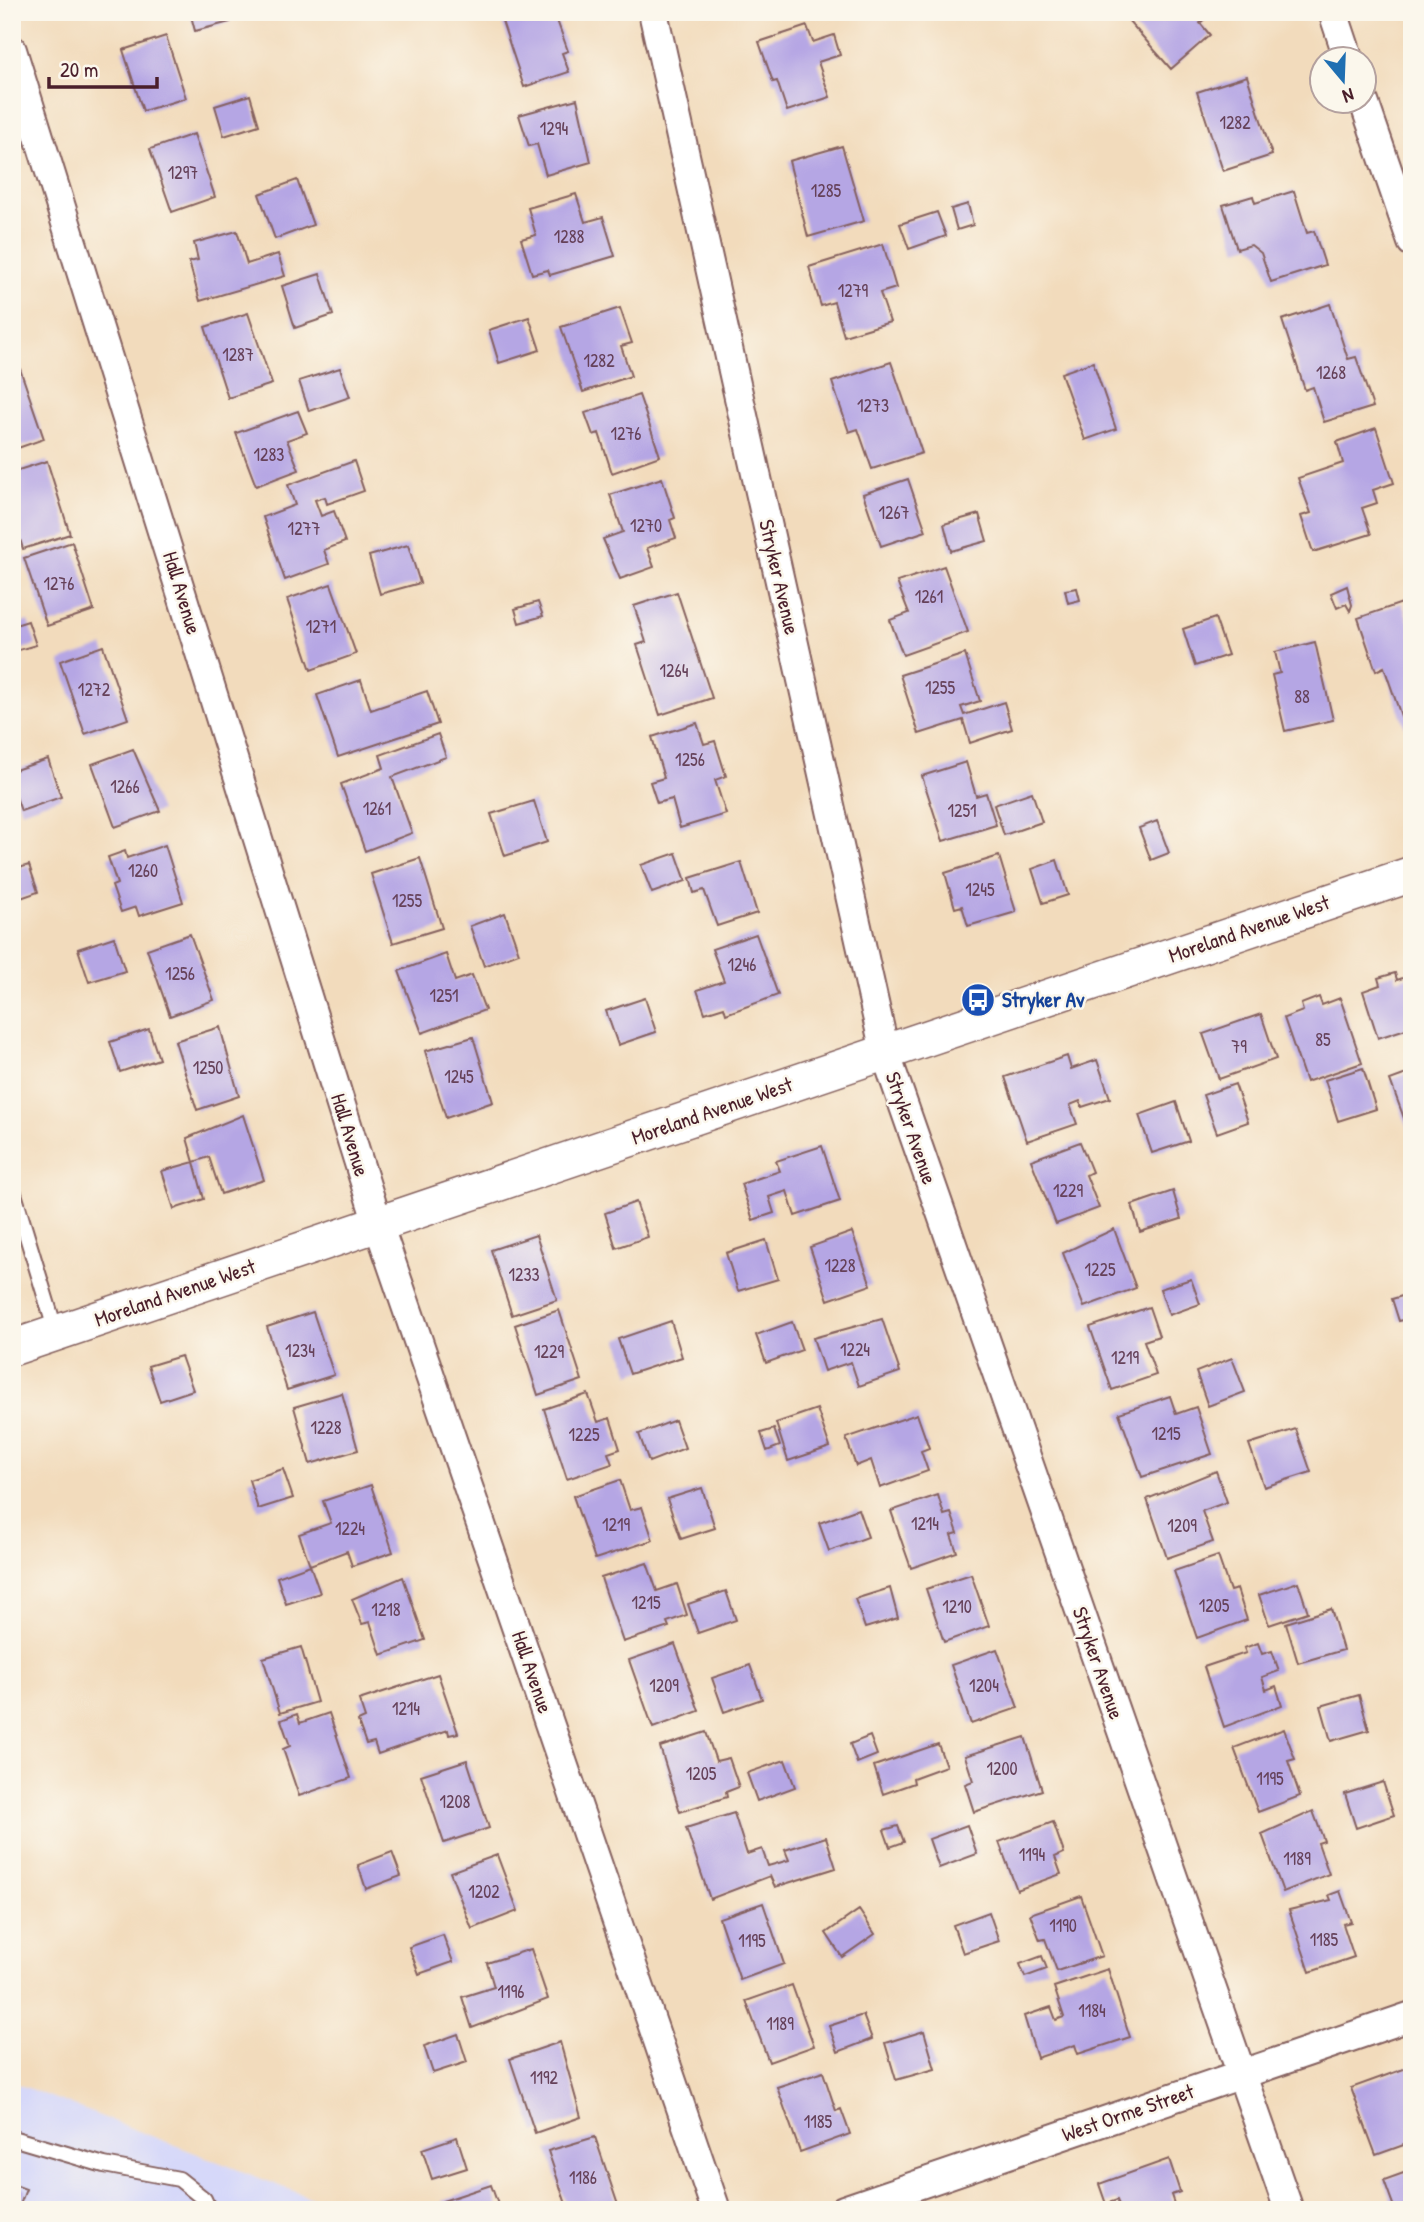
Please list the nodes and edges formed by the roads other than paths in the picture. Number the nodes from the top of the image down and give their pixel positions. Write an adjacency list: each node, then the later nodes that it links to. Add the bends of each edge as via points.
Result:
1 (653, 12): 8 (street, Stryker Avenue)
2 (1333, 12): 3 (street)
3 (1344, 46)
4 (12, 50): 10 (street, Hall Avenue)
5 (1369, 116): 6 (street)
6 (1412, 242)
7 (1412, 874): 8 (street, Moreland Avenue West)
8 (885, 1052): 10 (street, Moreland Avenue West); 14 (street, Stryker Avenue)
9 (12, 1187): 11 (lane)
10 (378, 1224): 11 (street, Moreland Avenue West); 17 (street, Hall Avenue)
11 (56, 1333): 12 (street, Moreland Avenue West)
12 (12, 1348)
13 (1412, 2016): 14 (street, West Orme Street)
14 (1242, 2074): 18 (street, West Orme Street); 19 (street, Stryker Avenue)
15 (12, 2138): 16 (lane, via 104,2165 179,2179 204,2199)
16 (209, 2210)
17 (716, 2210)
18 (844, 2210)
19 (1289, 2210)

